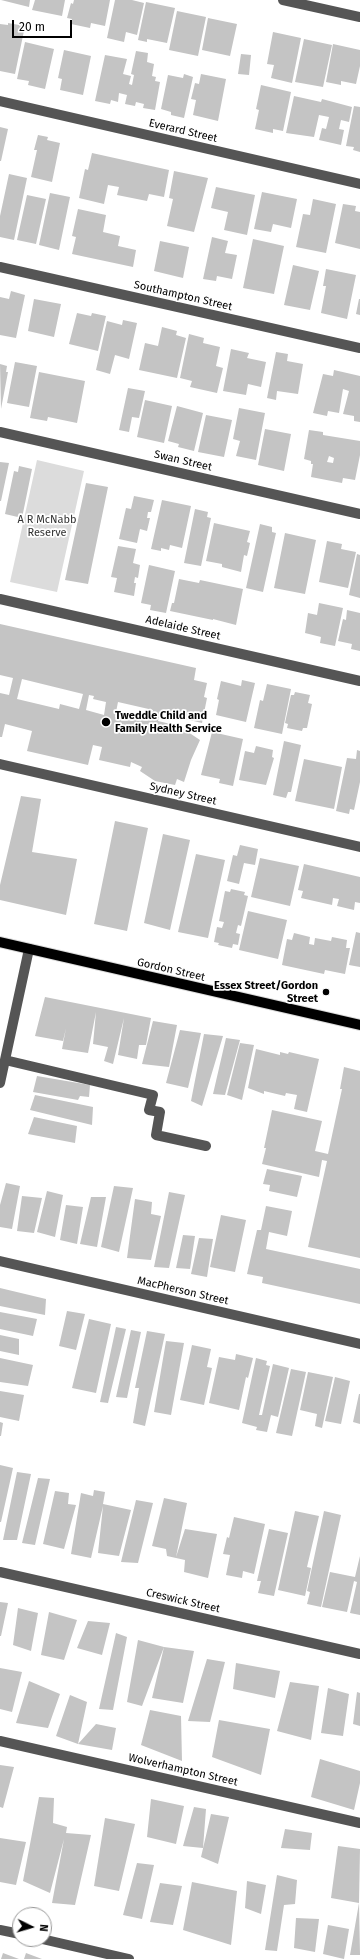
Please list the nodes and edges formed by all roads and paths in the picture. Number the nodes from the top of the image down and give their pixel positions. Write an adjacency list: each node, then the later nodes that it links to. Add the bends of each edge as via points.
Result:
1 (283, 0): 2 (street)
2 (360, 17)
3 (0, 101): 4 (street, Everard Street)
4 (360, 184)
5 (0, 267): 6 (street, Southampton Street)
6 (360, 348)
7 (0, 432): 8 (street, Swan Street)
8 (360, 514)
9 (0, 599): 10 (street, Adelaide Street)
10 (360, 681)
11 (0, 764): 12 (street, Sydney Street)
12 (360, 847)
13 (0, 942): 14 (main road, Gordon Street)
14 (28, 949): 15 (main road, Gordon Street); 16 (street)
15 (360, 1025)
16 (5, 1060): 17 (street); 18 (street, via 153,1095 150,1110 160,1112 156,1135)
17 (0, 1083)
18 (206, 1146)
19 (0, 1261): 20 (street, MacPherson Street)
20 (360, 1344)
21 (0, 1572): 22 (street, Creswick Street)
22 (360, 1654)
23 (0, 1741): 24 (street, Wolverhampton Street)
24 (360, 1824)
25 (0, 1930): 26 (street)
26 (12, 1932)
27 (52, 1941): 28 (street)
28 (129, 1959)

